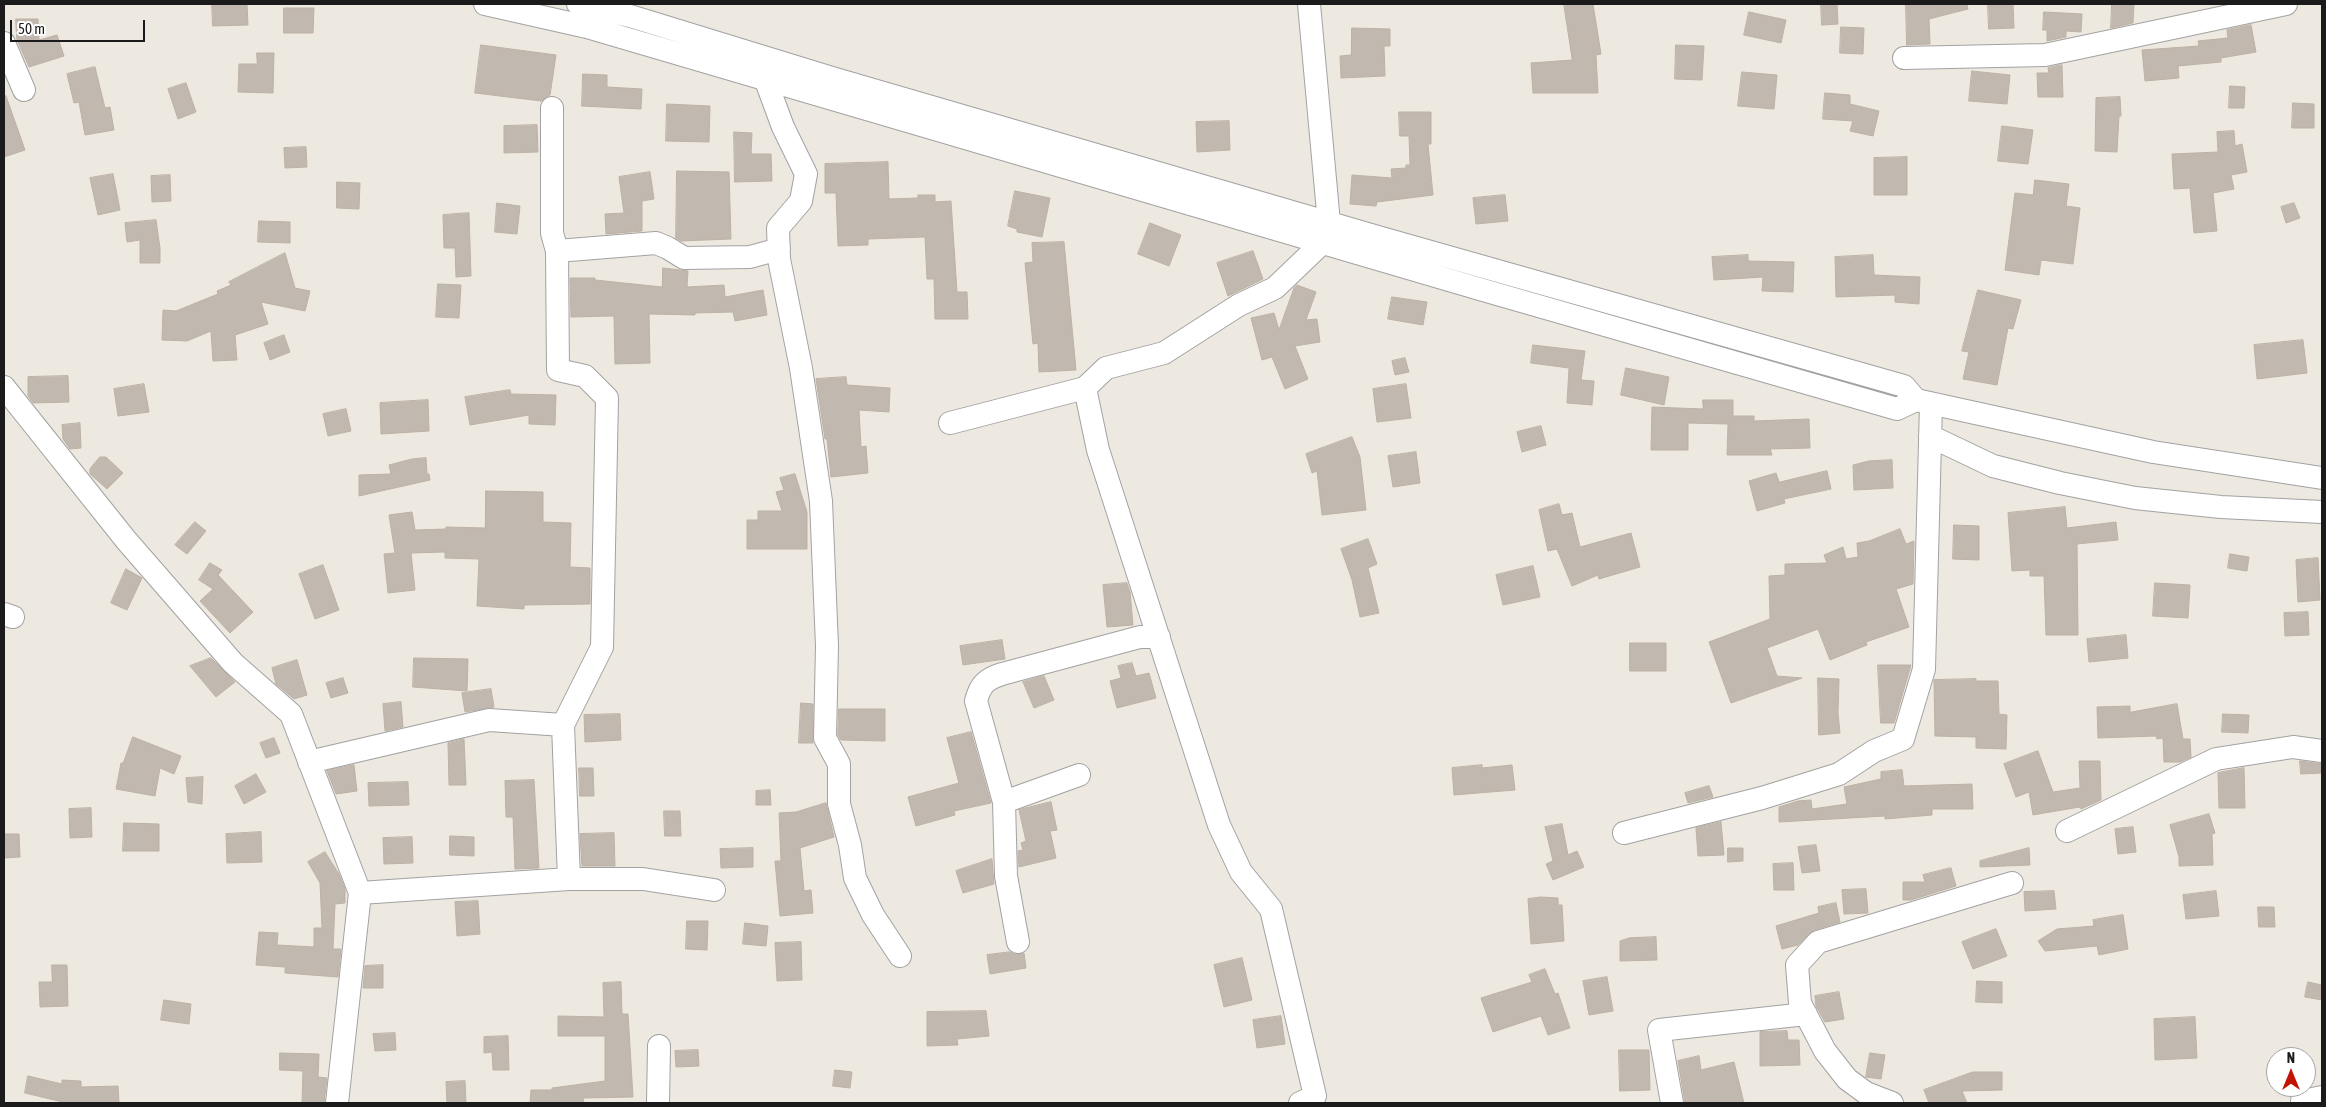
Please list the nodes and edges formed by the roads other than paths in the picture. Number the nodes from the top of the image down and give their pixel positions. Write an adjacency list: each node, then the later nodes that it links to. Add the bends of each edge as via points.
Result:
1 (485, 4): 5 (street)
2 (578, 4): 11 (street, via 630,16)
3 (1309, 4): 11 (street)
4 (2286, 4): 7 (street, via 2045,55)
5 (566, 13): 8 (street)
6 (4, 43): 9 (street)
7 (1904, 58)
8 (766, 81): 11 (street); 12 (street, via 783,127 806,174 801,201 778,228)
9 (24, 90)
10 (552, 108): 13 (street, via 552,233)
11 (1326, 233): 15 (street, via 1275,288 1239,305 1164,353 1106,368); 16 (street, via 1897,409)
12 (779, 249): 13 (street, via 750,256 684,258 656,243); 34 (street, via 821,501 828,646 825,738 839,764 839,804 855,878 873,915)
13 (557, 251): 22 (street, via 558,370 585,376 607,398 602,647)
14 (4, 387): 24 (street, via 126,540 233,663 291,714)
15 (1085, 388): 17 (street); 21 (street, via 1098,450)
16 (1923, 402): 18 (street); 19 (street, via 2153,452)
17 (950, 423)
18 (1930, 436): 20 (street, via 1993,466 2135,498 2220,507); 28 (street, via 1924,669 1903,740 1874,751 1839,774 1762,798)
19 (2322, 478)
20 (2322, 512)
21 (1159, 637): 26 (street, via 1140,637 1002,674 980,686 976,701); 39 (street, via 1219,825 1241,872 1271,909 1314,1096)
22 (563, 725): 24 (street, via 489,720); 29 (street)
23 (2322, 751): 27 (street, via 2293,747 2216,759)
24 (309, 762): 32 (street)
25 (1080, 775): 26 (street)
26 (1004, 802): 33 (street, via 1006,876)
27 (2067, 831)
28 (1624, 833)
29 (569, 880): 31 (street, via 643,880); 32 (street)
30 (2012, 883): 35 (street, via 1818,942 1797,965 1800,1003)
31 (714, 890)
32 (360, 893): 37 (street)
33 (1018, 942)
34 (900, 956)
35 (1806, 1014): 40 (street, via 1659,1030); 41 (street, via 1825,1051 1848,1079 1866,1093)
36 (659, 1046): 38 (street)
37 (337, 1103)
38 (658, 1103)
39 (1300, 1103)
40 (1672, 1103)
41 (1892, 1103)

